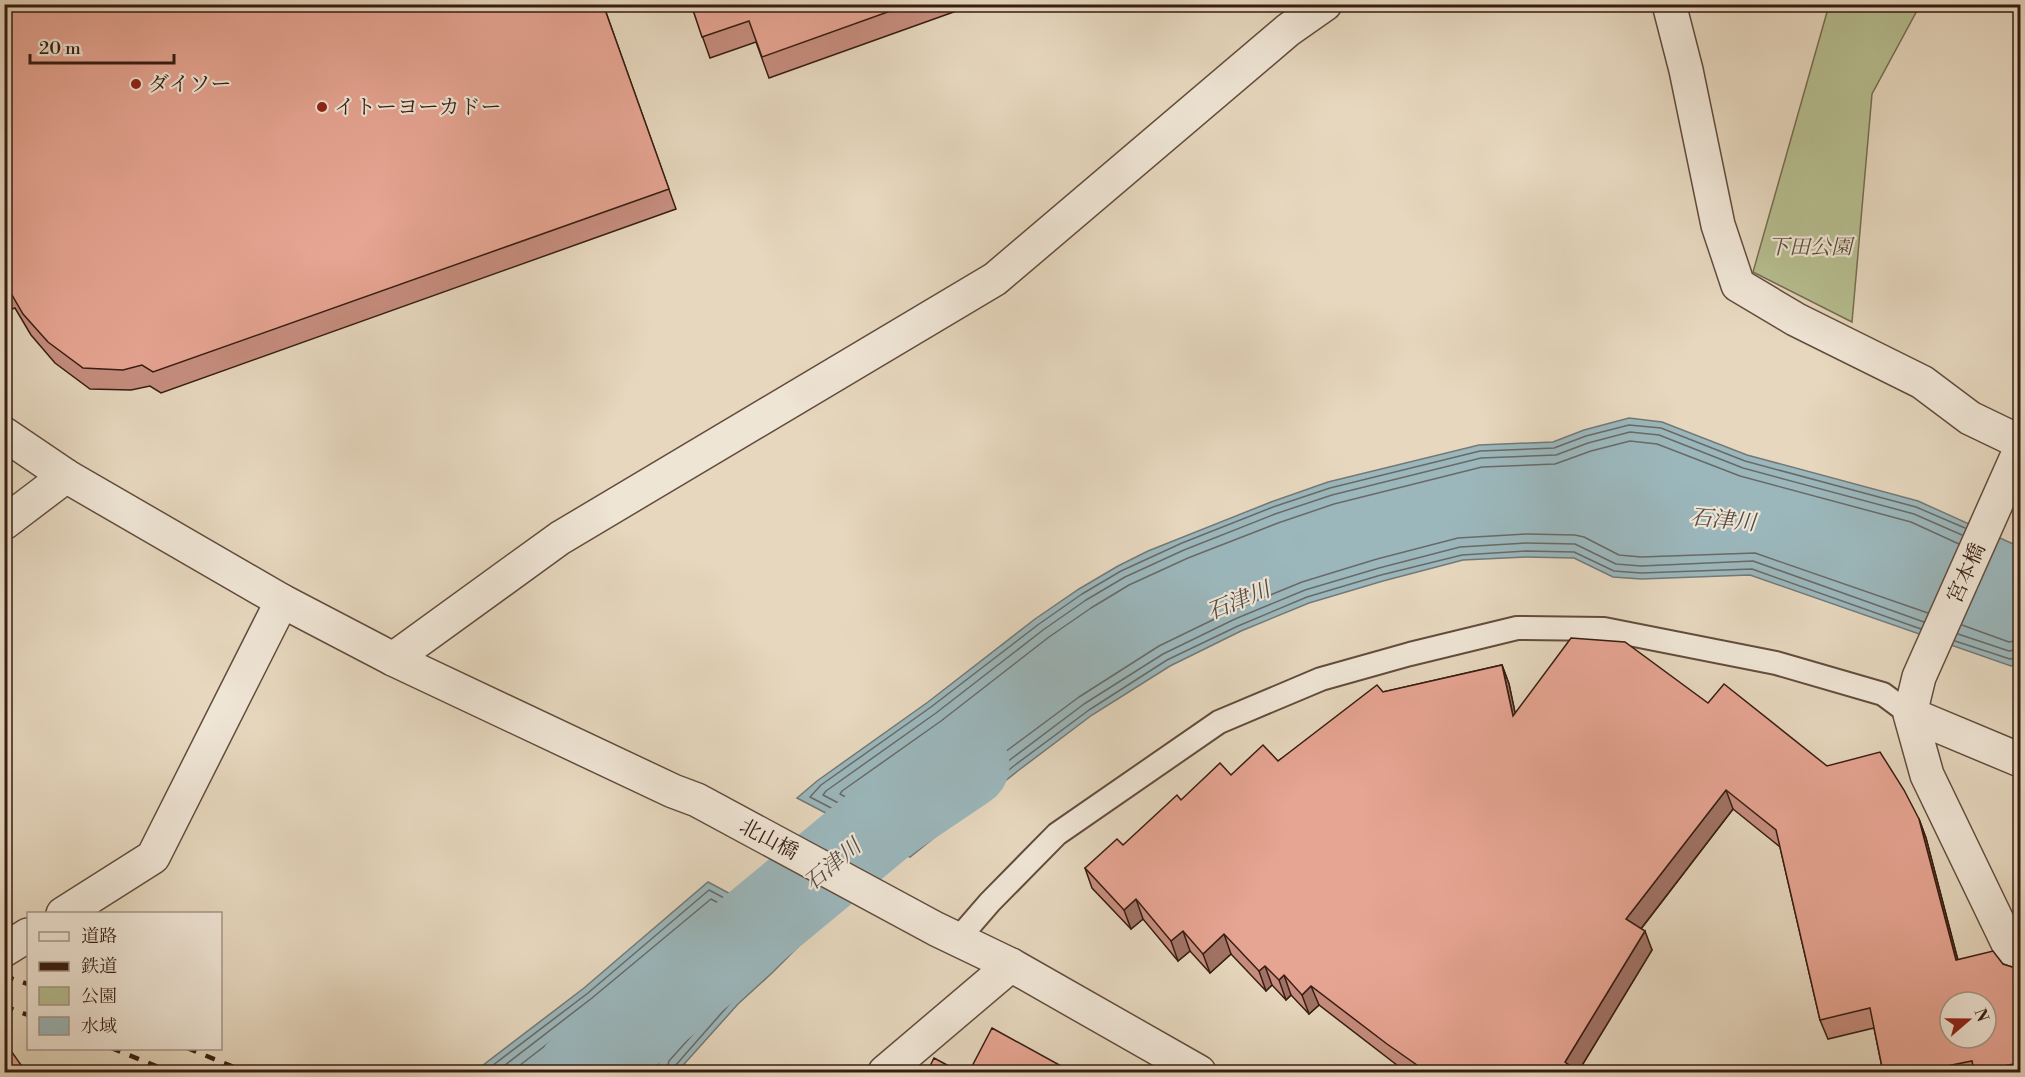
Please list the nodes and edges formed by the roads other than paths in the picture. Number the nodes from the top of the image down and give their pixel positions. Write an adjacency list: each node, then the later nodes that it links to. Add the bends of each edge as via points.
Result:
1 (1325, 4): 8 (street, via 1288,30 995,279 560,538)
2 (1669, 4): 4 (street, via 1718,225 1738,285 1795,319 1922,382)
3 (4, 434): 5 (street, 北山橋)
4 (2018, 454): 9 (street, 宮本橋, via 1919,677)
5 (66, 476): 6 (street); 7 (street, 北山橋)
6 (4, 523)
7 (282, 601): 8 (street, 北山橋); 11 (street, via 153,857)
8 (393, 659): 12 (street, 北山橋, via 696,800)
9 (1910, 714): 10 (street); 12 (lane, via 1883,694 1776,663 1604,628 1506,630 1321,679 1219,722 1057,834 990,902); 16 (street, via 1927,775)
10 (2020, 760)
11 (66, 912)
12 (947, 934): 15 (street, 北山橋)
13 (27, 936): 14 (street)
14 (4, 950)
15 (1011, 965): 17 (street); 18 (street, 北山橋)
16 (2020, 968)
17 (885, 1072)
18 (1199, 1072)

